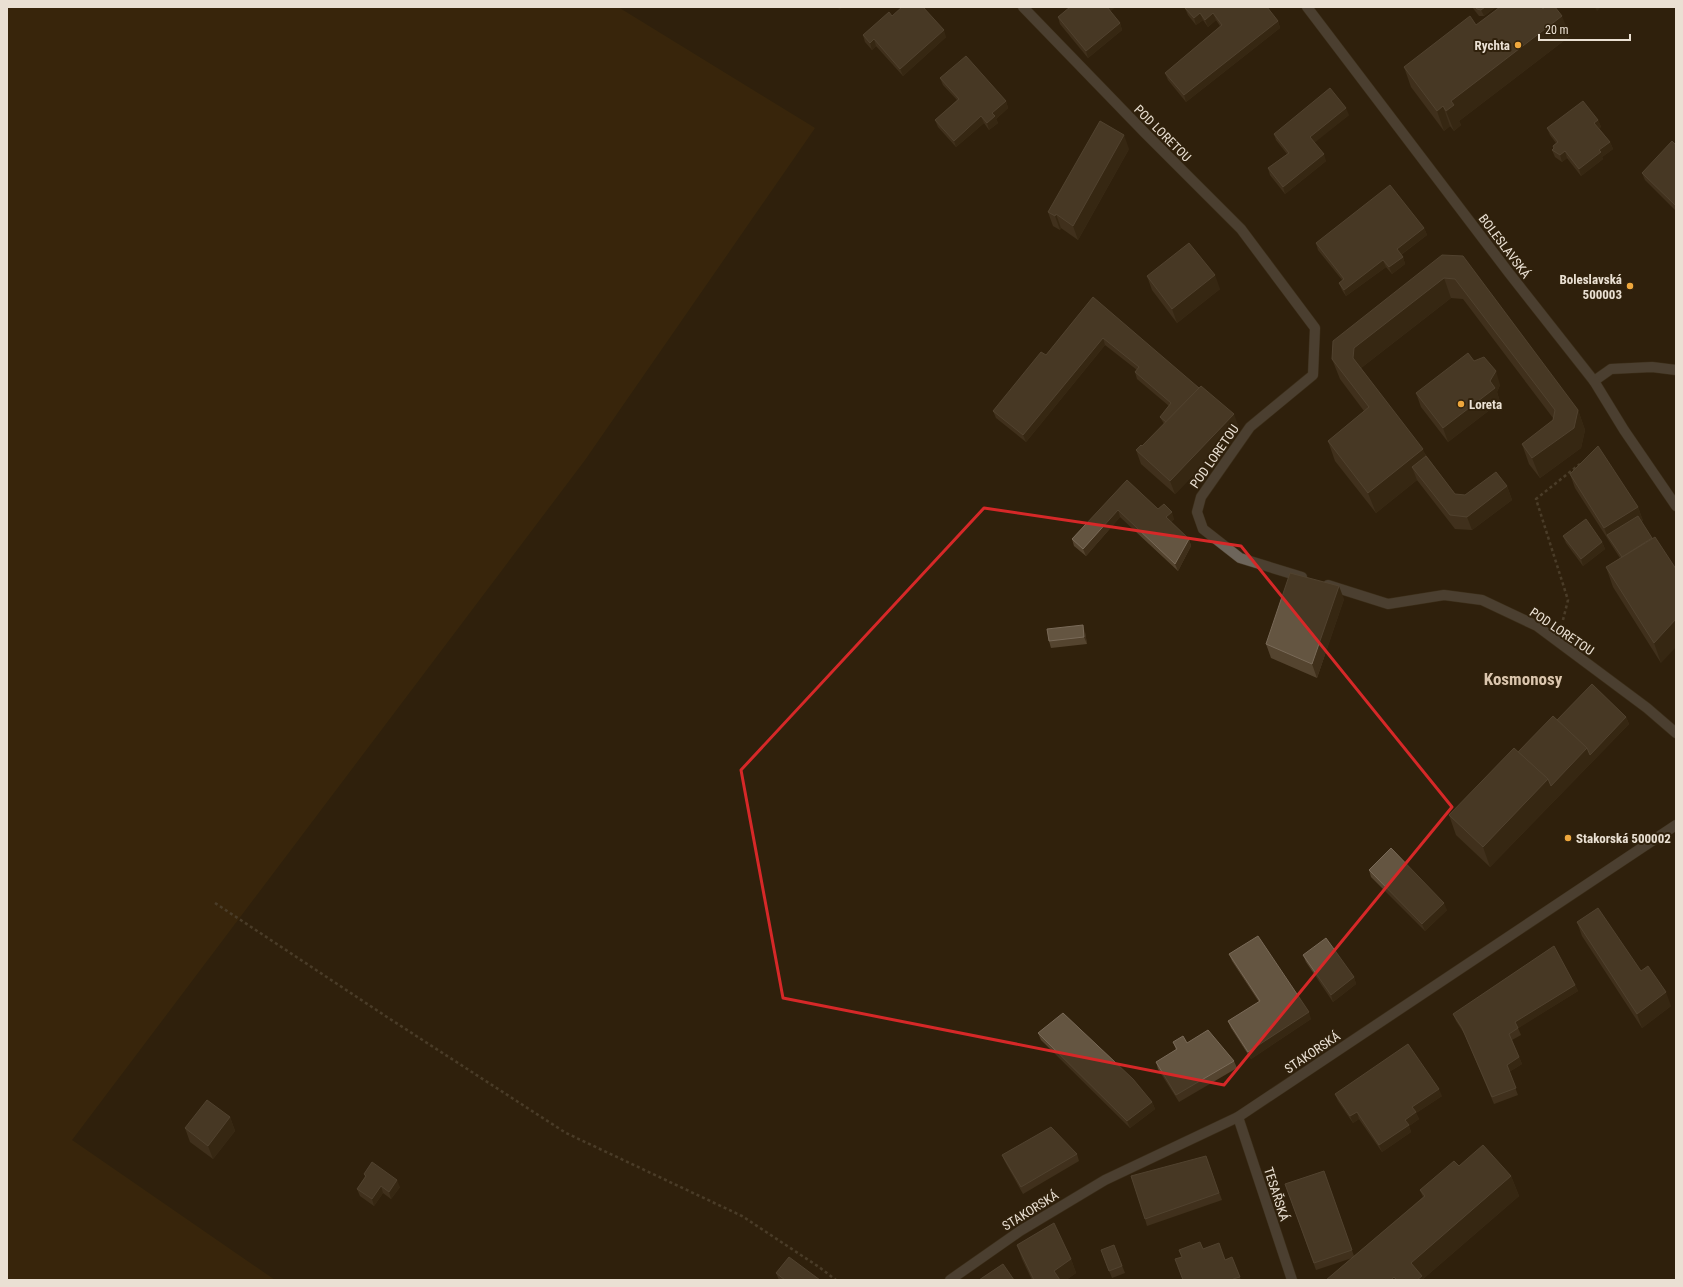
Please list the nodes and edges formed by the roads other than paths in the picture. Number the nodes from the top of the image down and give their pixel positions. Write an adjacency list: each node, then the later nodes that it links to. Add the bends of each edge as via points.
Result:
1 (1023, 7): 6 (street, POD LORETOU, via 1241,229 1315,328 1313,375 1250,427 1201,497 1197,512 1203,529 1240,558 1388,604 1444,595 1482,600 1537,626 1647,708)
2 (1307, 7): 4 (street, BOLESLAVSKÁ, via 1509,274)
3 (1676, 370): 4 (street, via 1652,367 1611,369)
4 (1594, 381): 5 (street, BOLESLAVSKÁ)
5 (1676, 506)
6 (1676, 733)
7 (1676, 825): 8 (street, STAKORSKÁ)
8 (1238, 1117): 9 (street, STAKORSKÁ, via 1105,1180 1020,1231); 10 (street, TESAŘSKÁ)
9 (950, 1280)
10 (1292, 1280)

